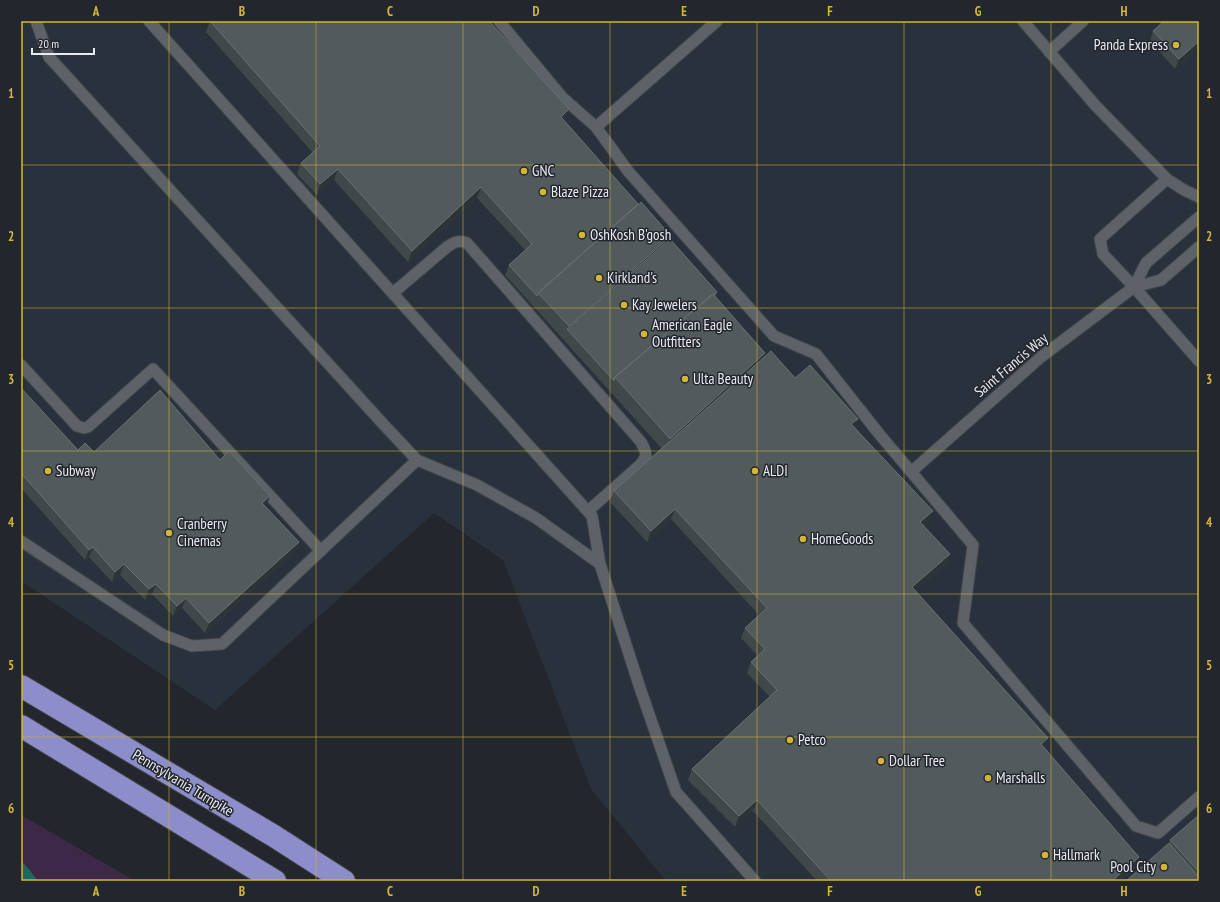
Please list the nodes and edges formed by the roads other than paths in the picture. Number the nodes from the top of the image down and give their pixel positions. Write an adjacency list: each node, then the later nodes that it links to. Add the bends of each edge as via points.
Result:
1 (36, 21): 17 (lane, via 49,58)
2 (149, 21): 14 (lane)
3 (499, 21): 8 (lane, via 562,97)
4 (717, 21): 8 (lane)
5 (1023, 21): 7 (lane)
6 (1083, 21): 7 (lane)
7 (1049, 52): 9 (lane, via 1095,105)
8 (596, 127): 18 (lane, via 628,171 774,336 816,354)
9 (1166, 179): 10 (lane); 13 (lane, via 1100,239 1103,254)
10 (1199, 197)
11 (1199, 217): 13 (lane, Saint Francis Way, via 1146,262)
12 (1197, 254): 13 (lane, Saint Francis Way, via 1161,280)
13 (1134, 287): 15 (lane); 18 (lane, Saint Francis Way, via 1041,357)
14 (393, 293): 19 (lane); 19 (lane, via 447,247 461,241 467,243 641,442 645,450 646,456 642,463)
15 (1199, 361)
16 (21, 365): 21 (lane, via 80,428 88,427 153,369)
17 (417, 460): 21 (lane); 22 (lane, via 477,485 536,518)
18 (911, 472): 25 (lane, via 973,545 963,623 1136,826 1158,833)
19 (588, 511): 22 (lane, via 592,516)
20 (21, 541): 21 (lane, via 163,635 192,646 222,644)
21 (321, 551)
22 (600, 564): 28 (lane, via 676,792)
23 (21, 686): 27 (highway, Pennsylvania Turnpike, via 267,832)
24 (21, 726): 26 (highway)
25 (1199, 797)
26 (268, 878)
27 (344, 881)
28 (755, 881)

